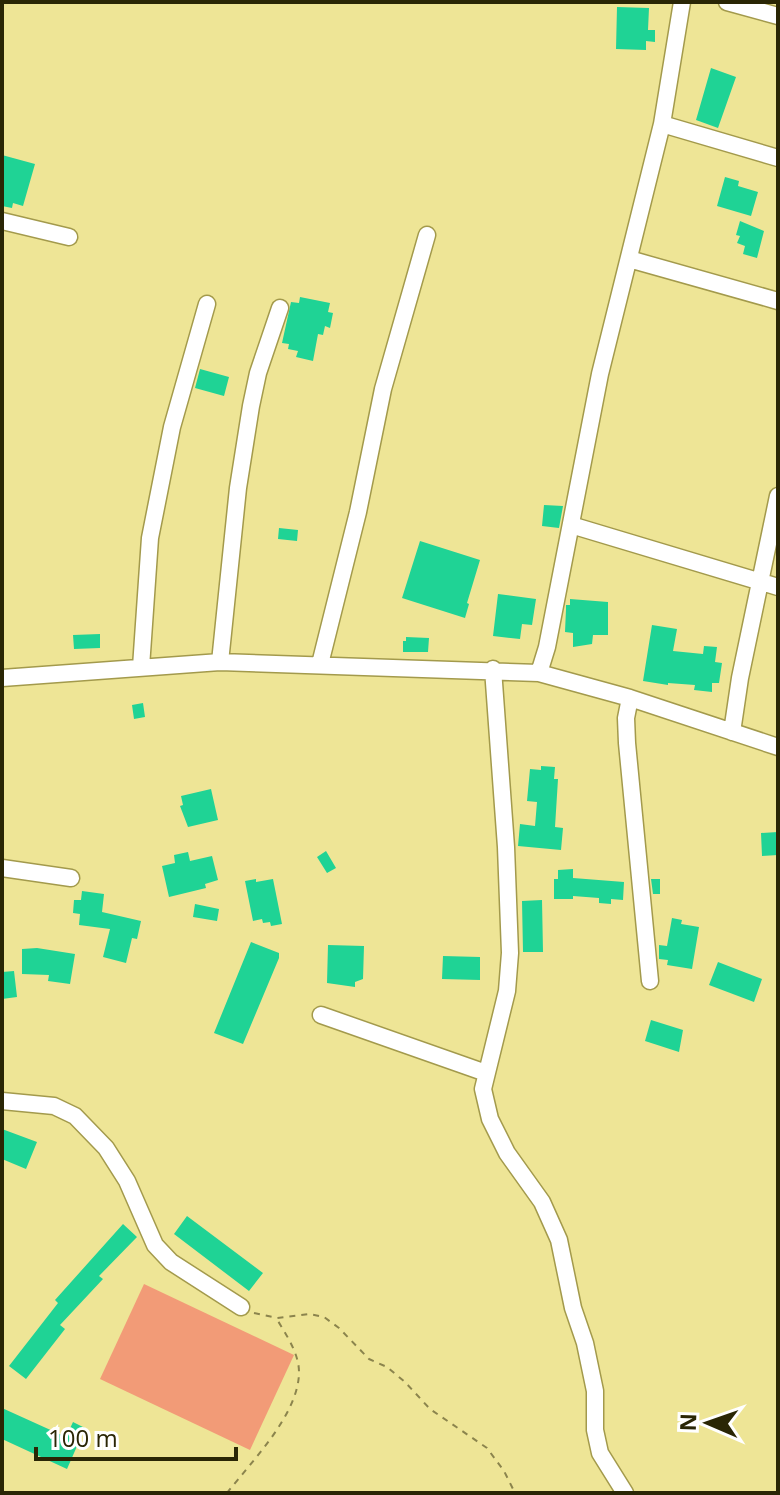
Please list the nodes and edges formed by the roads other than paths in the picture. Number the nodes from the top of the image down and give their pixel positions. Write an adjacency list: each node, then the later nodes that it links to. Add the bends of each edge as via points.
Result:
1 (682, 2): 4 (street)
2 (727, 2): 3 (street)
3 (778, 16)
4 (662, 124): 5 (street); 9 (street)
5 (778, 158)
6 (2, 221): 8 (street)
7 (427, 235): 18 (street, via 383,389)
8 (69, 237)
9 (629, 259): 10 (street); 14 (street)
10 (778, 301)
11 (207, 304): 19 (street, via 172,427 150,538)
12 (280, 308): 17 (street, via 251,406)
13 (778, 496): 15 (street)
14 (571, 525): 15 (street); 21 (street)
15 (759, 582): 16 (street); 24 (street)
16 (778, 587)
17 (220, 662): 18 (street); 19 (street)
18 (320, 664): 20 (street)
19 (141, 667): 22 (street)
20 (493, 669): 21 (street); 30 (street, via 510,953 507,991)
21 (539, 673): 23 (street)
22 (2, 678)
23 (630, 698): 24 (street); 28 (street, via 627,743)
24 (732, 732): 25 (street)
25 (778, 747)
26 (2, 868): 27 (street)
27 (71, 878)
28 (650, 981)
29 (321, 1015): 30 (street)
30 (486, 1073): 33 (street, via 483,1089 490,1119 542,1202 559,1240 595,1391 600,1453)
31 (2, 1101): 32 (street, via 54,1106 75,1116 106,1148 127,1181 155,1245 171,1262)
32 (241, 1307)
33 (625, 1493)

